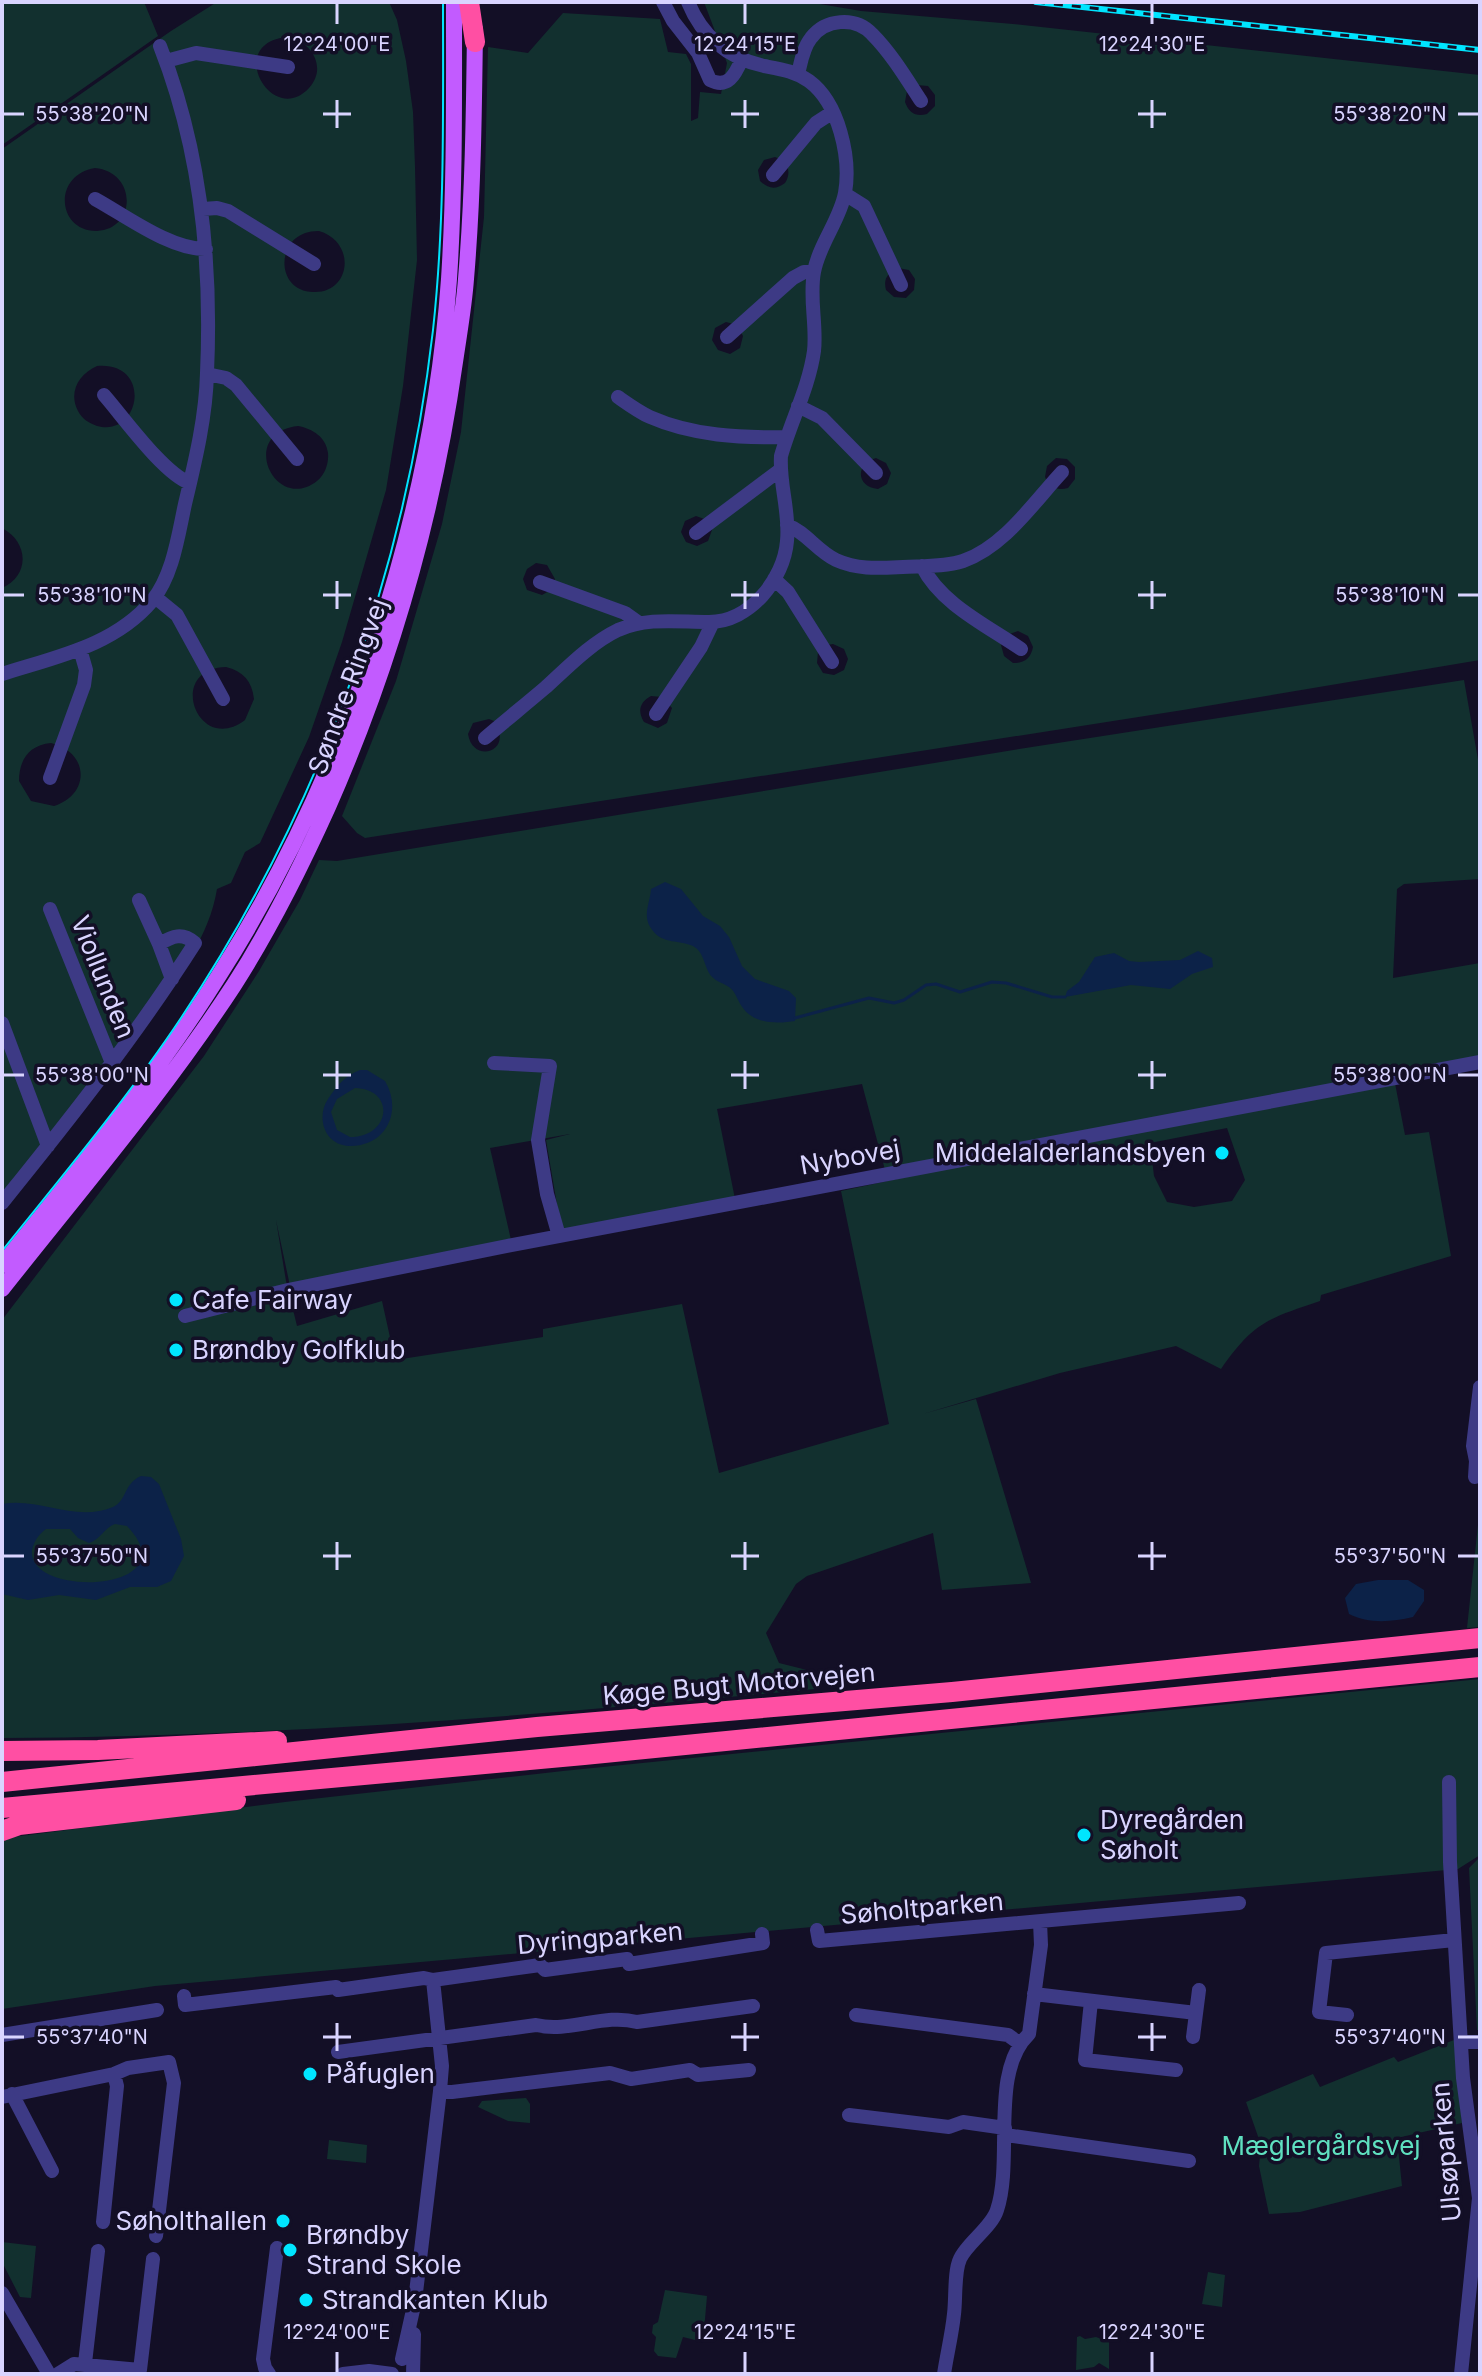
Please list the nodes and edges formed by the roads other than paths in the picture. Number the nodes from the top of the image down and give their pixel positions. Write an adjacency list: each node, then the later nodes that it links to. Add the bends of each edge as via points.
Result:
1 (454, 2): 59 (main road, Søndre Ringvej, via 453,209 441,353 400,561 370,658 309,812 218,978 147,1082)
2 (475, 2): 5 (highway)
3 (663, 2): 7 (street, via 710,80 728,82)
4 (688, 2): 7 (street, via 711,37)
5 (475, 42): 60 (main road, Søndre Ringvej, via 466,282 444,436 400,618 354,749 295,878 234,985 160,1091)
6 (160, 46): 8 (street)
7 (742, 59): 10 (street)
8 (166, 61): 9 (street, via 196,53); 16 (street)
9 (288, 67)
10 (798, 74): 11 (street, via 806,45 818,30 836,22 855,23 871,32); 12 (street, via 825,97)
11 (921, 101)
12 (833, 112): 13 (street, via 816,123); 14 (street, via 845,155)
13 (773, 175)
14 (845, 194): 19 (street); 20 (street, via 864,206)
15 (95, 199): 17 (street, via 177,244)
16 (203, 209): 17 (street); 18 (street, via 228,211)
17 (206, 249): 22 (street)
18 (314, 264)
19 (814, 272): 21 (street, via 793,278); 25 (street, via 814,347)
20 (901, 285)
21 (727, 337)
22 (207, 374): 27 (street, via 236,385); 31 (street)
23 (104, 395): 31 (street, via 166,466)
24 (618, 397): 26 (street, via 650,417 683,428 717,435)
25 (798, 406): 26 (street); 30 (street, via 822,418)
26 (787, 437): 28 (street)
27 (297, 459)
28 (780, 470): 32 (street); 33 (street)
29 (1062, 472): 34 (street, via 983,552 962,561)
30 (876, 473)
31 (190, 483): 37 (street, via 175,550)
32 (787, 525): 34 (street, via 835,560 877,568); 35 (street, via 784,555)
33 (696, 533)
34 (922, 566): 41 (street, via 941,594)
35 (774, 579): 38 (street, via 751,607); 42 (street, via 788,592)
36 (540, 582): 39 (street)
37 (155, 597): 40 (street, via 113,635); 44 (street, via 177,615)
38 (713, 622): 39 (street); 45 (street)
39 (639, 623): 46 (street, via 601,641)
40 (80, 649): 43 (street); 47 (street, via 84,685)
41 (1021, 649)
42 (832, 662)
43 (2, 674)
44 (223, 699)
45 (656, 714)
46 (485, 738)
47 (50, 778)
48 (139, 900): 50 (street)
49 (50, 909): 54 (street, Viollunden)
50 (159, 944): 51 (street); 51 (street, via 178,935 195,943)
51 (172, 979): 54 (street)
52 (2, 1023): 56 (street)
53 (1480, 1062): 58 (street, Nybovej)
54 (112, 1063): 56 (street)
55 (494, 1063): 58 (street, via 550,1066 538,1140)
56 (48, 1146): 57 (street)
57 (2, 1203)
58 (559, 1236): 61 (street, Nybovej)
59 (2, 1265)
60 (2, 1289)
61 (185, 1316)
62 (1480, 1387): 63 (street)
63 (1475, 1477)
64 (1480, 1638): 66 (highway, Køge Bugt Motorvejen, via 952,1692)
65 (1480, 1667): 68 (highway, Køge Bugt Motorvejen)
66 (537, 1727): 67 (highway); 69 (highway, Køge Bugt Motorvejen)
67 (2, 1751)
68 (584, 1755): 71 (highway, Køge Bugt Motorvejen); 72 (highway, via 567,1762)
69 (2, 1782)
70 (1449, 1782): 77 (street, Ulsøparken)
71 (2, 1808)
72 (2, 1831)
73 (1239, 1903): 74 (street, Søholtparken)
74 (1040, 1922): 75 (street, Søholtparken, via 819,1941); 80 (street, Søholtparken)
75 (817, 1930)
76 (762, 1934): 78 (street, Dyringparken, via 763,1943 629,1964 627,1959 545,1970 540,1965)
77 (1454, 1940): 87 (street, via 1326,1953 1319,2012); 91 (street, Ulsøparken)
78 (433, 1980): 81 (street, Dyringparken, via 185,2005); 89 (street)
79 (1199, 1990): 85 (street)
80 (1034, 1994): 82 (street); 93 (street, Søholtparken, via 1029,2034)
81 (184, 1996)
82 (1091, 2001): 85 (street); 96 (street, via 1085,2060)
83 (753, 2006): 89 (street, via 637,2022 621,2017)
84 (157, 2010): 88 (street)
85 (1196, 2013): 90 (street)
86 (856, 2015): 93 (street, via 1008,2035)
87 (1347, 2015)
88 (2, 2035)
89 (439, 2037): 94 (street); 98 (street)
90 (1193, 2037)
91 (1462, 2042): 92 (street); 109 (street, Ulsøparken, via 1478,2180)
92 (1480, 2042)
93 (1019, 2043): 101 (street, Søholtparken, via 1012,2057)
94 (338, 2052)
95 (749, 2070): 98 (street, via 698,2075 690,2070 631,2079 610,2073)
96 (1176, 2070)
97 (114, 2074): 99 (street); 104 (street); 105 (street, via 169,2062 174,2083)
98 (440, 2091): 111 (street)
99 (7, 2095): 103 (street)
100 (849, 2115): 101 (street, via 949,2127 963,2122)
101 (1005, 2132): 102 (street); 112 (street, Søholtparken, via 997,2212 975,2250 960,2259)
102 (1189, 2161)
103 (52, 2171)
104 (103, 2222)
105 (156, 2236)
106 (277, 2248): 117 (street, via 263,2359)
107 (98, 2251): 114 (street)
108 (153, 2259): 114 (street, via 140,2370)
109 (1476, 2273): 123 (street, Ulsøparken)
110 (2, 2293): 115 (street)
111 (415, 2301): 113 (street); 120 (street)
112 (954, 2315): 121 (street); 122 (street)
113 (402, 2359)
114 (85, 2363): 116 (street)
115 (49, 2374)
116 (58, 2374)
117 (269, 2374)
118 (343, 2374): 119 (street)
119 (392, 2374)
120 (413, 2374)
121 (944, 2374)
122 (953, 2374)
123 (1461, 2374)

